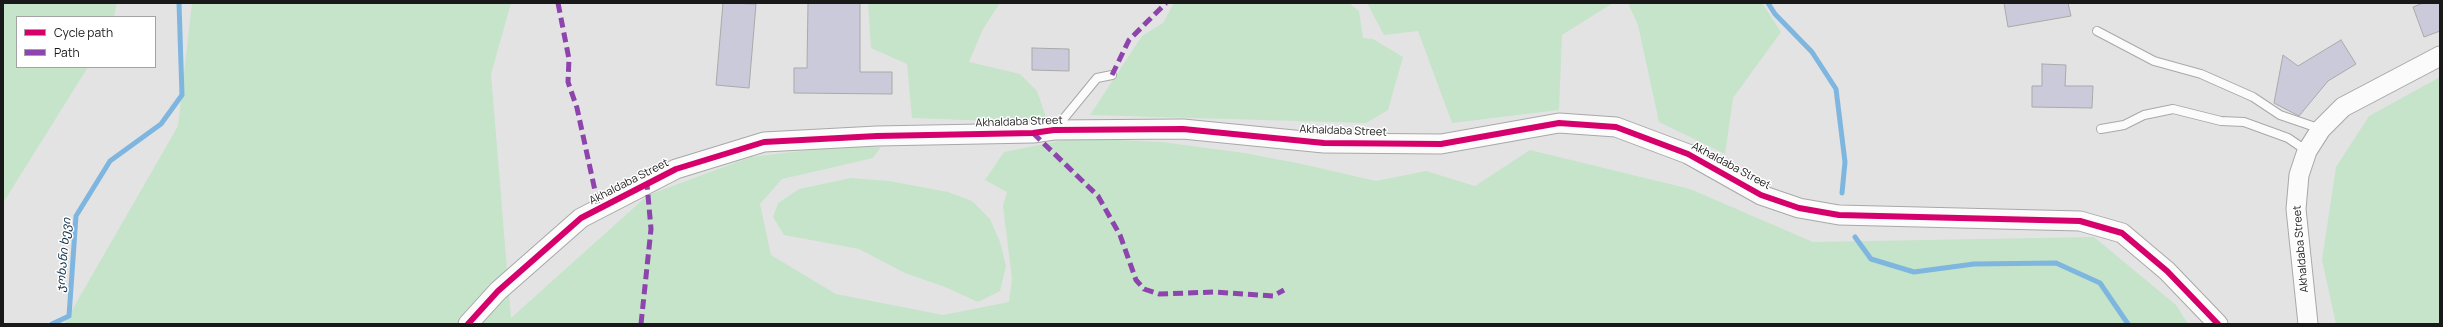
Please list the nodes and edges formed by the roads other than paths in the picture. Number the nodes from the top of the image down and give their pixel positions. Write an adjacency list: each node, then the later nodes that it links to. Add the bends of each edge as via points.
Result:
1 (2096, 31): 5 (lane, via 2154,61 2201,74 2253,97 2280,115)
2 (2440, 56): 5 (street, Akhaldaba Street, via 2343,107)
3 (1112, 75): 6 (lane, via 1097,78)
4 (2101, 129): 7 (lane, via 2124,125 2144,115 2173,109 2221,121 2244,122 2288,138)
5 (2321, 129): 7 (street, Akhaldaba Street)
6 (1054, 130): 8 (street, Akhaldaba Street, via 1033,134 877,136 764,142 676,169 581,218 498,291); 9 (street, Akhaldaba Street, via 1183,129 1324,142 1441,144 1559,123 1616,127 1688,154 1760,195 1799,208 1838,215 2080,221 2122,233 2167,271)
7 (2308, 151): 10 (street, Akhaldaba Street, via 2299,175 2296,209)
8 (468, 324)
9 (2218, 324)
10 (2308, 324)

